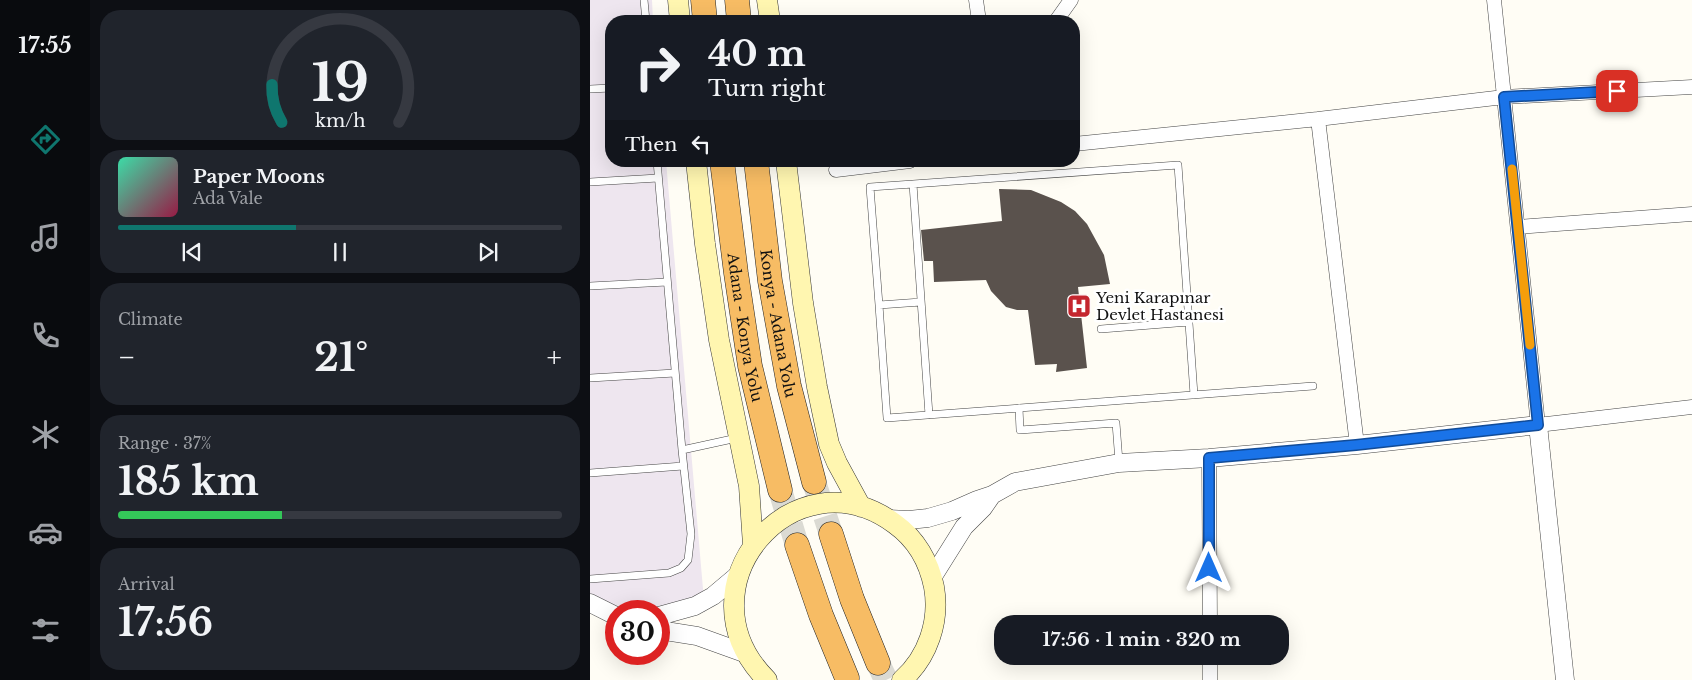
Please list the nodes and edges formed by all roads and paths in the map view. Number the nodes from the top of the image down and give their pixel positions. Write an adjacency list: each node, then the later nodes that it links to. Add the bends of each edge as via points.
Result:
1 (644, 0): 9 (lane)
2 (678, 0): 10 (main road)
3 (703, 0): 11 (highway)
4 (737, 0): 12 (highway)
5 (767, 0): 13 (main road)
6 (976, 0): 14 (street)
7 (1071, 0): 15 (street)
8 (1494, 0): 19 (street)
9 (645, 15)
10 (679, 15)
11 (704, 15)
12 (739, 15)
13 (769, 15)
14 (978, 15)
15 (1060, 15)
16 (1692, 87): 19 (street)
17 (605, 88): 18 (lane)
18 (590, 89)
19 (1504, 97): 20 (street); 33 (street)
20 (1318, 119): 21 (street); 49 (street)
21 (1080, 143)
22 (657, 167): 29 (lane)
23 (697, 167): 48 (main road, via 719,340)
24 (723, 167): 56 (highway, Adana - Konya Yolu, via 750,366)
25 (757, 167): 55 (highway, Konya - Adana Yolu, via 770,280 790,386)
26 (787, 167): 58 (main road, via 816,387 829,444)
27 (861, 167): 28 (street)
28 (836, 170)
29 (658, 178): 30 (lane); 34 (lane)
30 (590, 182)
31 (913, 184): 36 (lane); 37 (lane, via 870,187); 38 (lane, via 1178,165)
32 (1692, 214): 33 (street)
33 (1518, 227): 47 (street)
34 (667, 282): 35 (lane); 40 (lane)
35 (590, 286)
36 (921, 302): 37 (lane); 46 (lane)
37 (879, 305): 46 (lane, via 888,418)
38 (1188, 322): 39 (lane); 43 (lane)
39 (1101, 329)
40 (675, 373): 41 (lane); 50 (lane)
41 (590, 378)
42 (1313, 386): 43 (lane)
43 (1194, 395): 45 (lane)
44 (1692, 407): 47 (street)
45 (1019, 408): 46 (lane); 52 (lane, via 1020,430 1116,423)
46 (929, 415)
47 (1538, 425): 49 (street); 80 (street)
48 (740, 437): 50 (lane); 61 (main road, via 749,486)
49 (1356, 445): 51 (street)
50 (682, 450): 53 (lane)
51 (1209, 458): 52 (street); 69 (street)
52 (1119, 463): 57 (street, via 1015,482)
53 (683, 466): 54 (lane); 64 (lane, via 691,534 688,560 681,568 669,573)
54 (590, 473)
55 (814, 482)
56 (780, 490)
57 (992, 495): 59 (street, via 928,518); 65 (street, via 964,527)
58 (861, 507): 59 (main road); 61 (main road, via 830,504 801,509 774,523)
59 (888, 519): 65 (main road, via 911,538)
60 (831, 534): 73 (highway, via 852,599)
61 (753, 545): 63 (main road)
62 (797, 545): 76 (highway, via 820,615)
63 (738, 575): 68 (street, via 713,596 695,606); 72 (main road, via 734,616)
64 (590, 578)
65 (932, 578): 71 (main road, via 936,609)
66 (590, 603): 67 (street)
67 (605, 610)
68 (670, 613)
69 (1210, 615)
70 (670, 632): 72 (street, via 697,636)
71 (924, 652): 77 (main road); 78 (main road)
72 (746, 654): 75 (main road)
73 (878, 663)
74 (1210, 665): 79 (street)
75 (760, 677)
76 (847, 678)
77 (902, 680)
78 (923, 680)
79 (1210, 680)
80 (1565, 680)

